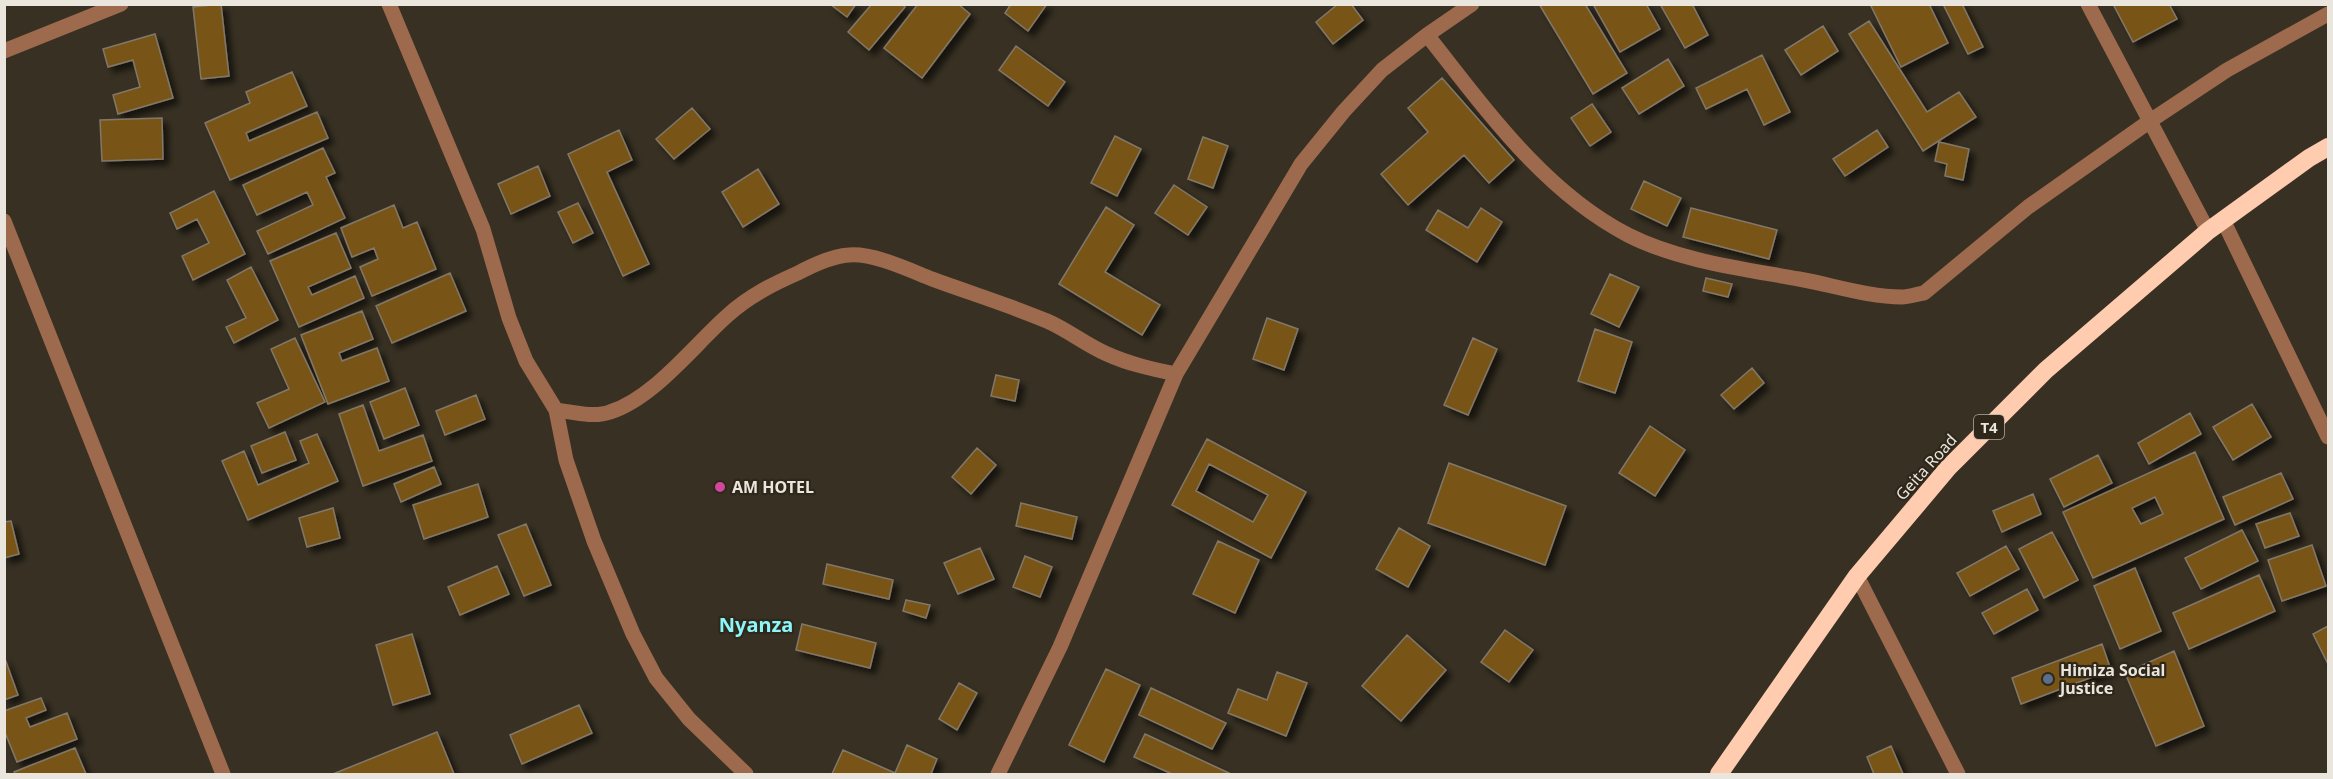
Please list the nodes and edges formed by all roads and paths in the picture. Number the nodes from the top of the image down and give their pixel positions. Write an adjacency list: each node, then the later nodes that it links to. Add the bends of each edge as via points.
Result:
1 (121, 4): 7 (street)
2 (389, 4): 14 (street, via 483,229 526,361)
3 (1472, 4): 6 (street)
4 (2088, 4): 8 (street)
5 (2328, 14): 8 (street, via 2227,69)
6 (1427, 34): 8 (street, via 1486,109 1550,180 1628,235 1710,262 1904,298 1924,293 2028,207); 13 (street, via 1382,70 1301,164)
7 (4, 51)
8 (2150, 121): 12 (street)
9 (2328, 147): 10 (highway, Geita Road / T4)
10 (2223, 220): 12 (highway, Geita Road / T4); 15 (street)
11 (4, 221): 17 (street)
12 (2208, 231): 16 (highway, Geita Road / T4, via 2046,370 1948,468)
13 (1176, 374): 14 (street, via 1105,354 1017,309 899,267 850,255 808,268 762,290 729,314 641,397 625,407 607,414); 19 (street, via 1060,647)
14 (556, 410): 18 (street, via 566,460 633,634 656,678 689,720)
15 (2328, 437)
16 (1857, 576): 20 (highway, Geita Road / T4); 21 (street)
17 (223, 774)
18 (746, 774)
19 (998, 774)
20 (1719, 774)
21 (1958, 774)

